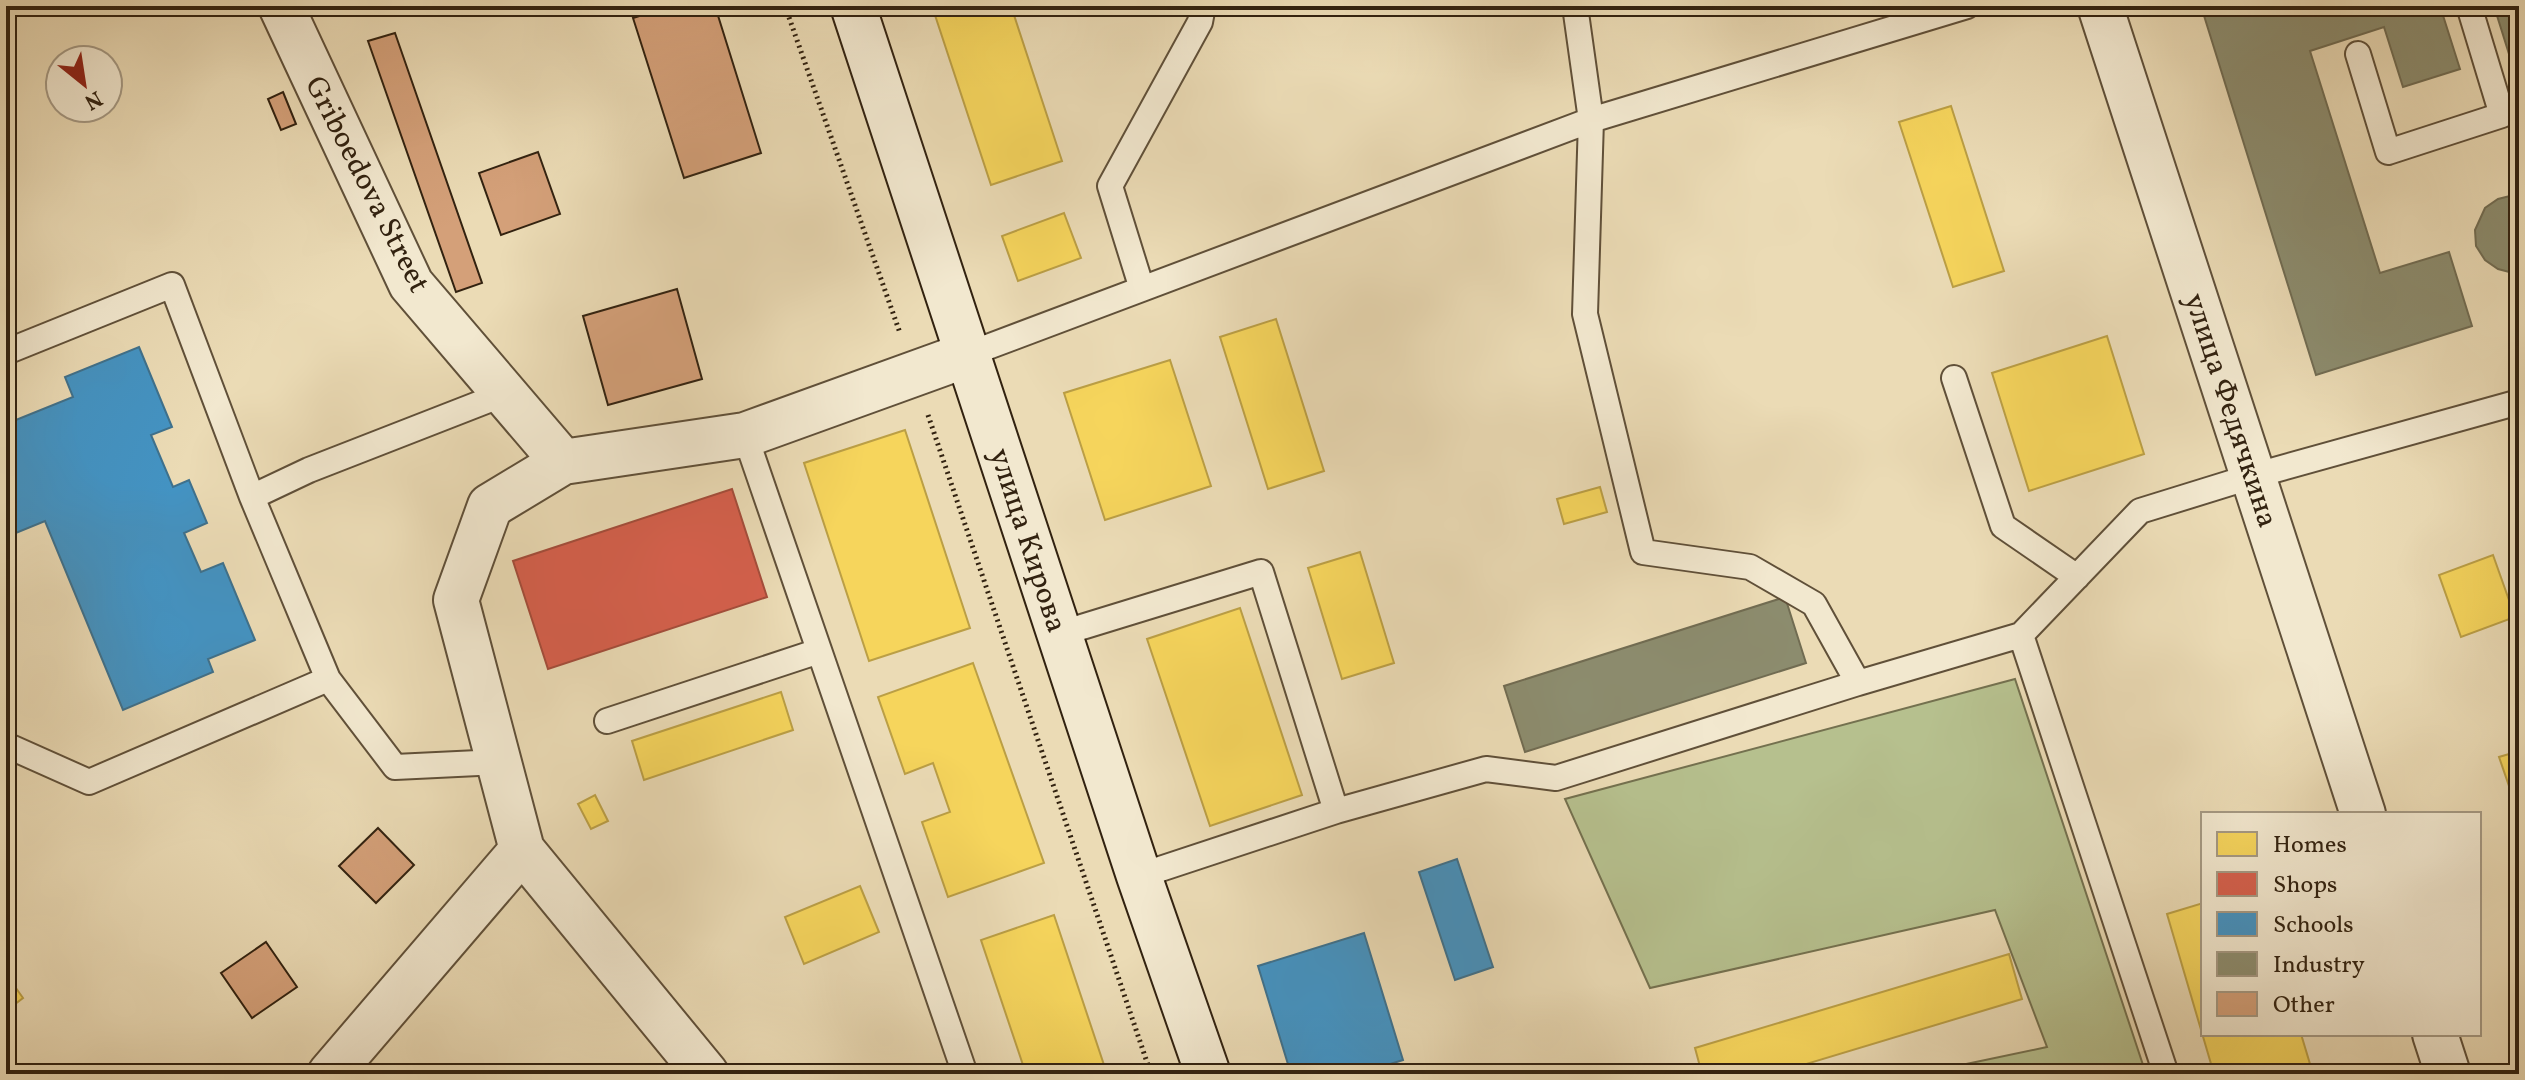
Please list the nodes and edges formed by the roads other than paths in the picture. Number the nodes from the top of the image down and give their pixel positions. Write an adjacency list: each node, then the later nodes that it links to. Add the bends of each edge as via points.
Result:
1 (281, 6): 14 (street, Griboedova Street, via 411,284)
2 (853, 6): 12 (street, улица Кирова)
3 (1203, 6): 10 (lane, via 1200,22 1110,186)
4 (1575, 6): 9 (lane)
5 (1967, 6): 9 (lane)
6 (2100, 6): 18 (street, улица Федячкина)
7 (2469, 6): 8 (lane, via 2502,115 2388,152)
8 (2358, 54)
9 (1591, 120): 10 (lane); 25 (lane, via 1585,314 1643,552 1750,567 1814,604)
10 (1142, 289): 12 (lane)
11 (6, 352): 19 (lane, via 172,285)
12 (969, 354): 16 (street); 21 (street, улица Кирова)
13 (1954, 378): 20 (lane, via 2003,526)
14 (504, 394): 17 (street, Griboedova Street); 19 (lane)
15 (2519, 402): 18 (lane)
16 (745, 435): 17 (street); 23 (lane)
17 (563, 462): 28 (street, via 490,506 456,600)
18 (2253, 476): 20 (lane, via 2140,511); 30 (street, улица Федячкина)
19 (252, 497): 24 (lane)
20 (2077, 577): 22 (lane)
21 (1059, 634): 29 (lane, via 1261,572); 32 (street, улица Кирова)
22 (2021, 635): 25 (lane); 38 (lane)
23 (819, 651): 26 (lane); 36 (lane)
24 (328, 679): 27 (lane, via 89,782); 28 (lane, via 395,767)
25 (1858, 683): 29 (lane, via 1556,778 1486,769)
26 (607, 721)
27 (6, 745)
28 (499, 762): 31 (street)
29 (1336, 811): 32 (lane)
30 (2362, 812)
31 (522, 850): 34 (street); 35 (street)
32 (1139, 876): 37 (street, улица Кирова)
33 (2436, 1036): 39 (street)
34 (330, 1074)
35 (706, 1074)
36 (965, 1074)
37 (1208, 1074)
38 (2166, 1074)
39 (2448, 1074)

